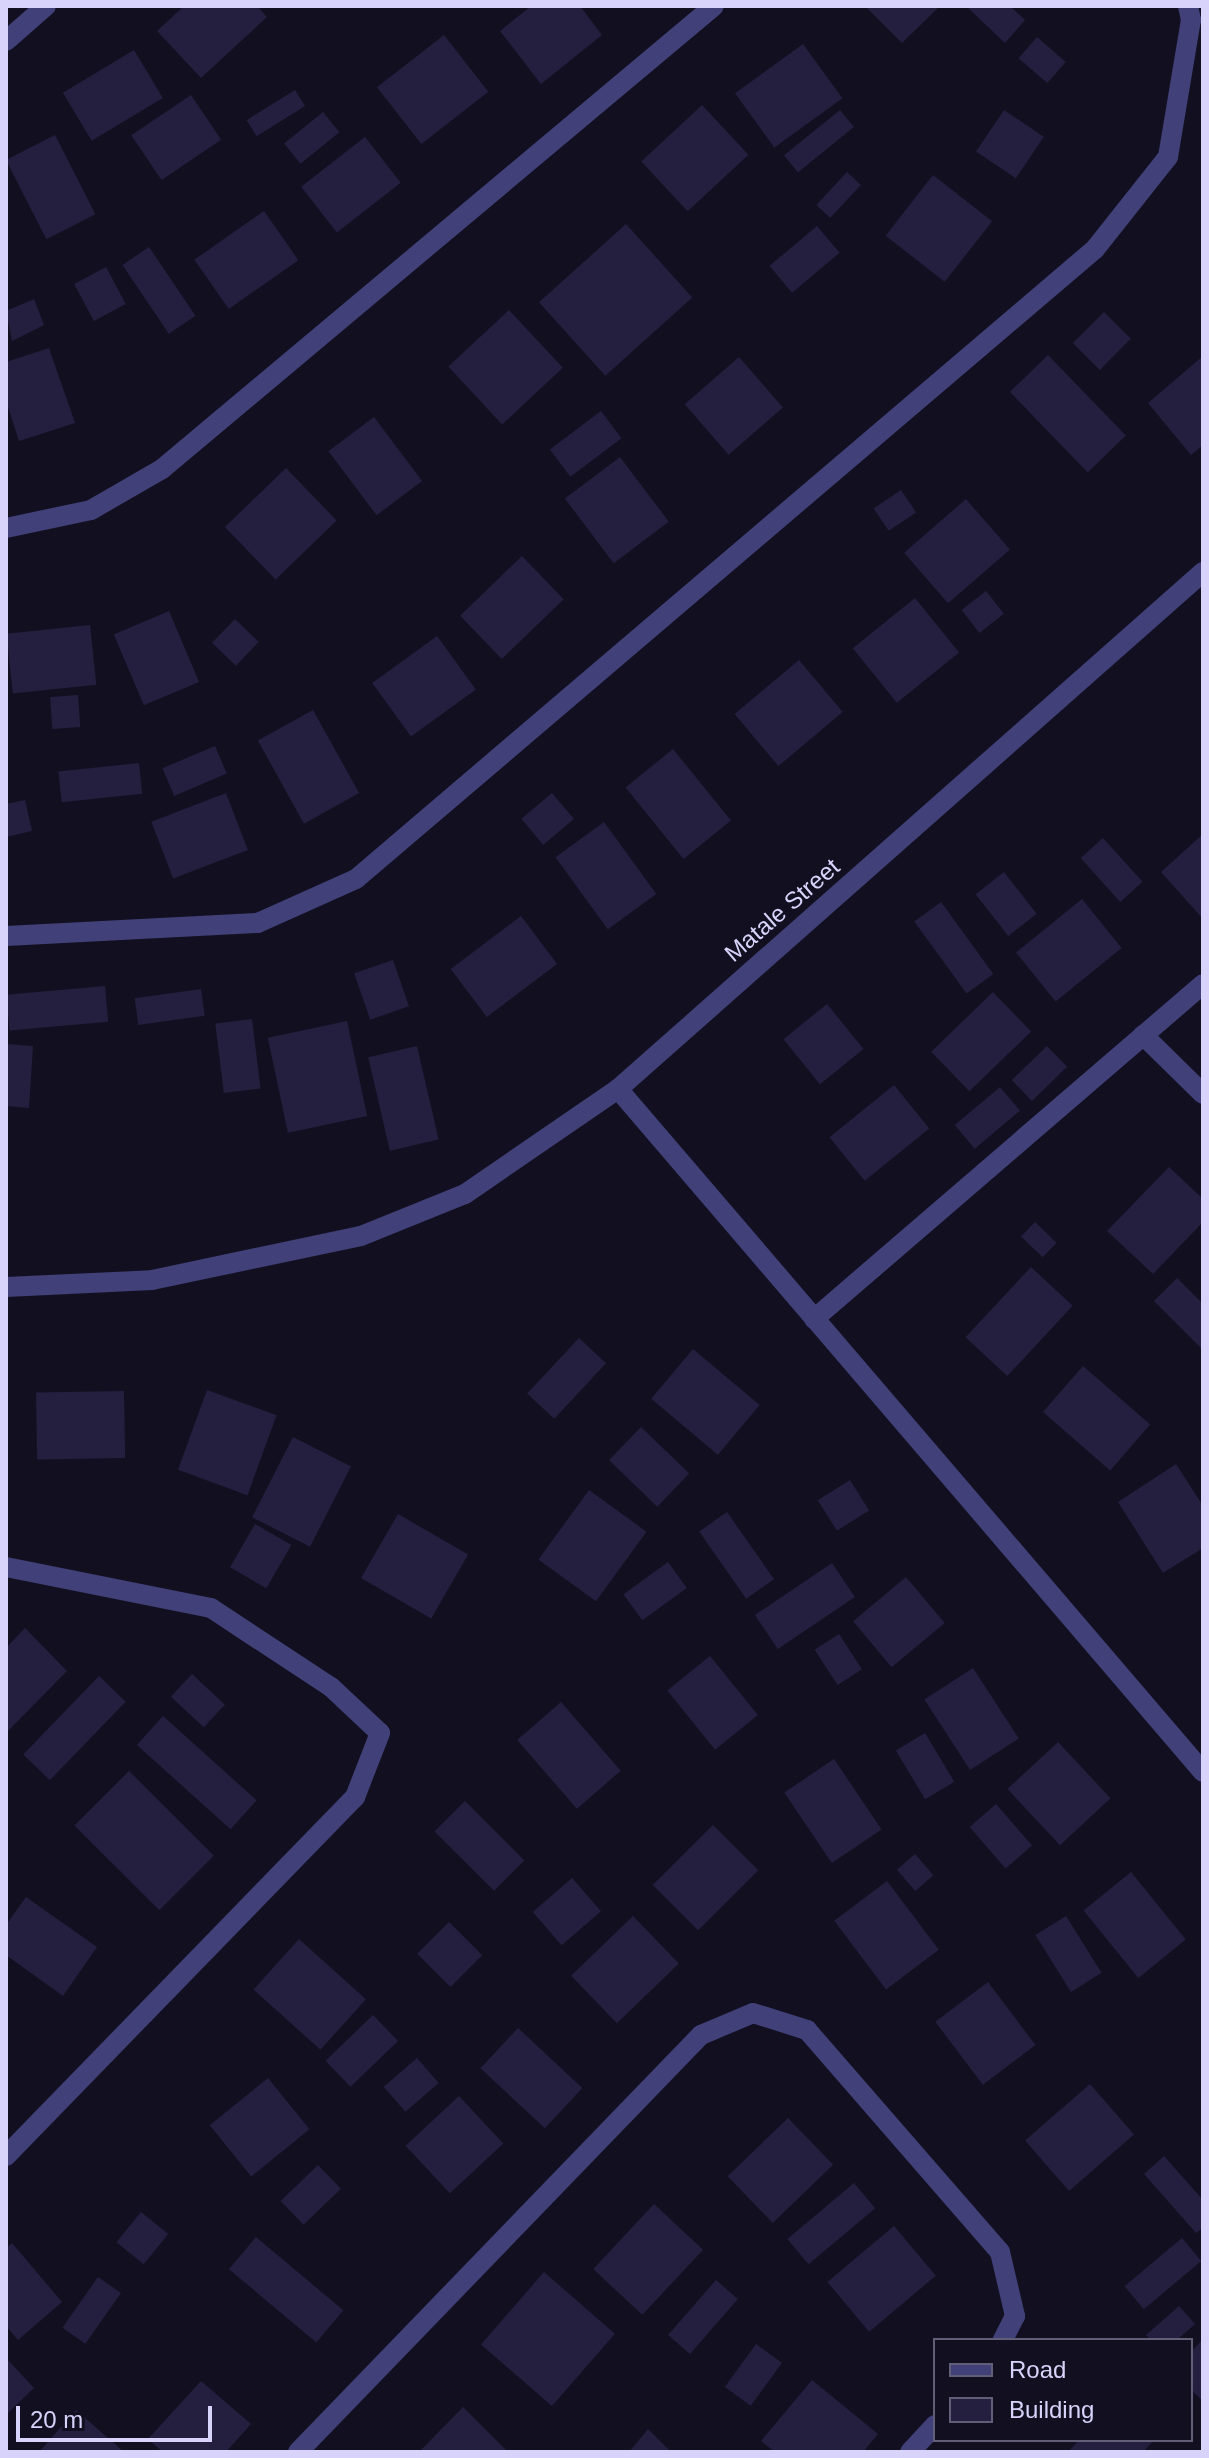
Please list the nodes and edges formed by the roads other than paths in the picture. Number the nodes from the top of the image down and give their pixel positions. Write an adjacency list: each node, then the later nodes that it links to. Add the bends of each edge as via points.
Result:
1 (46, 6): 4 (street)
2 (714, 6): 5 (street, via 162,469 91,510)
3 (1188, 6): 7 (street, via 1191,20 1168,157 1095,249 356,879 258,923)
4 (6, 41)
5 (6, 528)
6 (1203, 572): 10 (street, Matale Street)
7 (6, 936)
8 (1203, 984): 9 (street)
9 (1143, 1035): 11 (street); 13 (street)
10 (618, 1089): 12 (street, Matale Street, via 465,1194 361,1236 152,1280); 13 (street)
11 (1203, 1094)
12 (6, 1287)
13 (814, 1319): 15 (street)
14 (6, 1567): 16 (street, via 211,1608 331,1687 380,1733 355,1797)
15 (1203, 1772)
16 (6, 2156)
17 (1004, 2338): 19 (street, via 1015,2316 1000,2252 807,2030 753,2013 701,2035)
18 (933, 2427): 20 (street)
19 (298, 2452)
20 (910, 2452)

